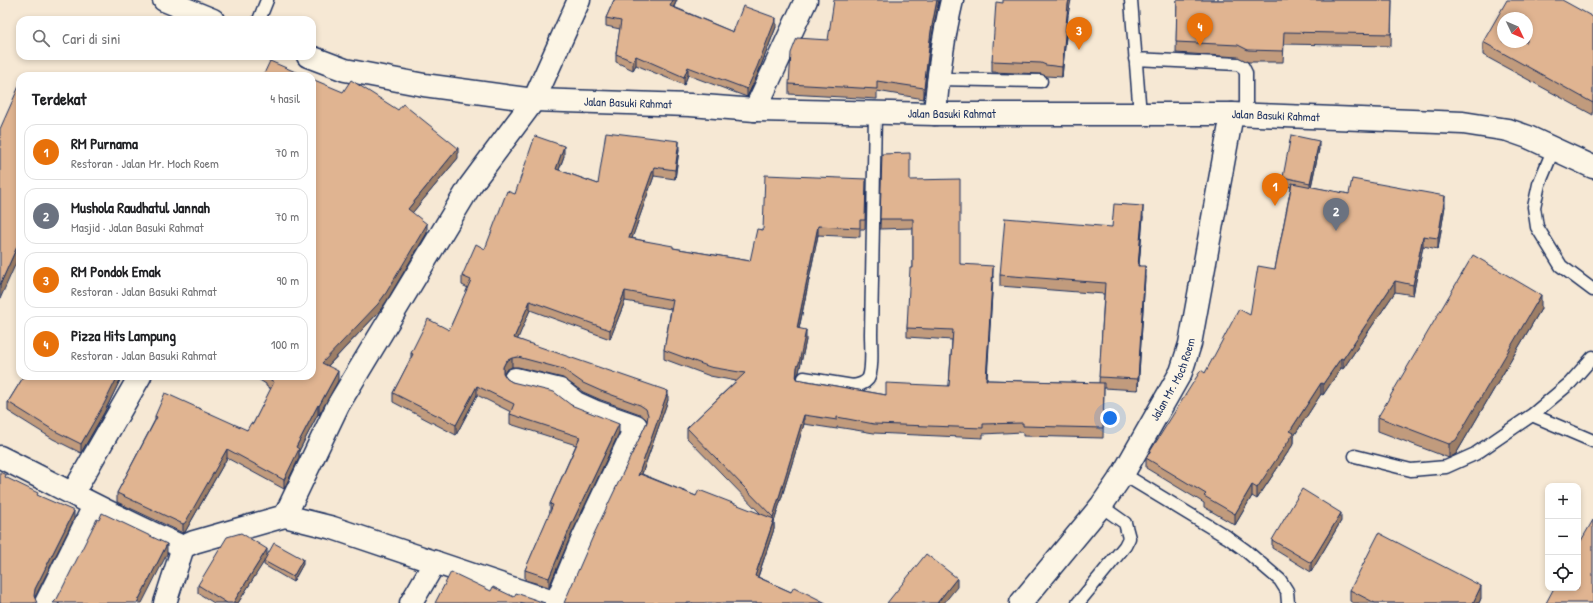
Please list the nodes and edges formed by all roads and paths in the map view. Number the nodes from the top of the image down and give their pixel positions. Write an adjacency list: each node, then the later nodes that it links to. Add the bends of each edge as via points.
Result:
1 (164, 0): 7 (street)
2 (267, 0): 8 (lane)
3 (579, 0): 13 (street)
4 (806, 0): 14 (street)
5 (952, 0): 11 (street)
6 (1131, 0): 10 (lane)
7 (203, 16)
8 (261, 16)
9 (316, 59): 13 (street, Jalan Basuki Rahmat, via 345,70 424,85)
10 (1135, 59): 17 (lane); 18 (lane, via 1238,64 1246,73)
11 (938, 79): 12 (lane); 16 (street)
12 (1041, 81)
13 (534, 100): 14 (street, Jalan Basuki Rahmat); 34 (street, via 470,186 342,398)
14 (755, 110): 15 (street, Jalan Basuki Rahmat)
15 (876, 112): 16 (street, Jalan Basuki Rahmat); 23 (lane, via 868,379 861,385 854,386)
16 (935, 114): 17 (street, Jalan Basuki Rahmat)
17 (1140, 115): 18 (street, Jalan Basuki Rahmat)
18 (1239, 115): 19 (street, Jalan Basuki Rahmat, via 1463,123 1508,130); 30 (street, Jalan Mr. Moch Roem, via 1190,344 1181,372)
19 (1554, 148): 20 (street, Jalan Basuki Rahmat); 21 (lane, via 1539,184 1534,207 1537,227 1561,266)
20 (1593, 167)
21 (1593, 290)
22 (1593, 358): 26 (lane, via 1570,383)
23 (804, 378)
24 (515, 379): 40 (street, via 560,390 576,403 636,426 583,538)
25 (138, 380): 31 (street)
26 (1532, 415): 27 (lane); 28 (lane, via 1475,454 1446,467 1411,470)
27 (1593, 441)
28 (1355, 456)
29 (0, 457): 31 (street)
30 (1123, 474): 33 (street, Jalan Mr. Moch Roem); 43 (lane, via 1227,536 1280,580 1287,591)
31 (73, 493): 32 (street)
32 (94, 506): 35 (street); 37 (street)
33 (1101, 506): 41 (street, Jalan Mr. Moch Roem); 42 (lane, via 1125,523 1129,538)
34 (285, 516): 35 (street); 36 (street, via 333,528)
35 (183, 547): 38 (street)
36 (435, 562): 39 (street); 40 (street)
37 (46, 603)
38 (165, 603)
39 (411, 603)
40 (556, 603)
41 (1021, 603)
42 (1078, 603)
43 (1288, 603)

